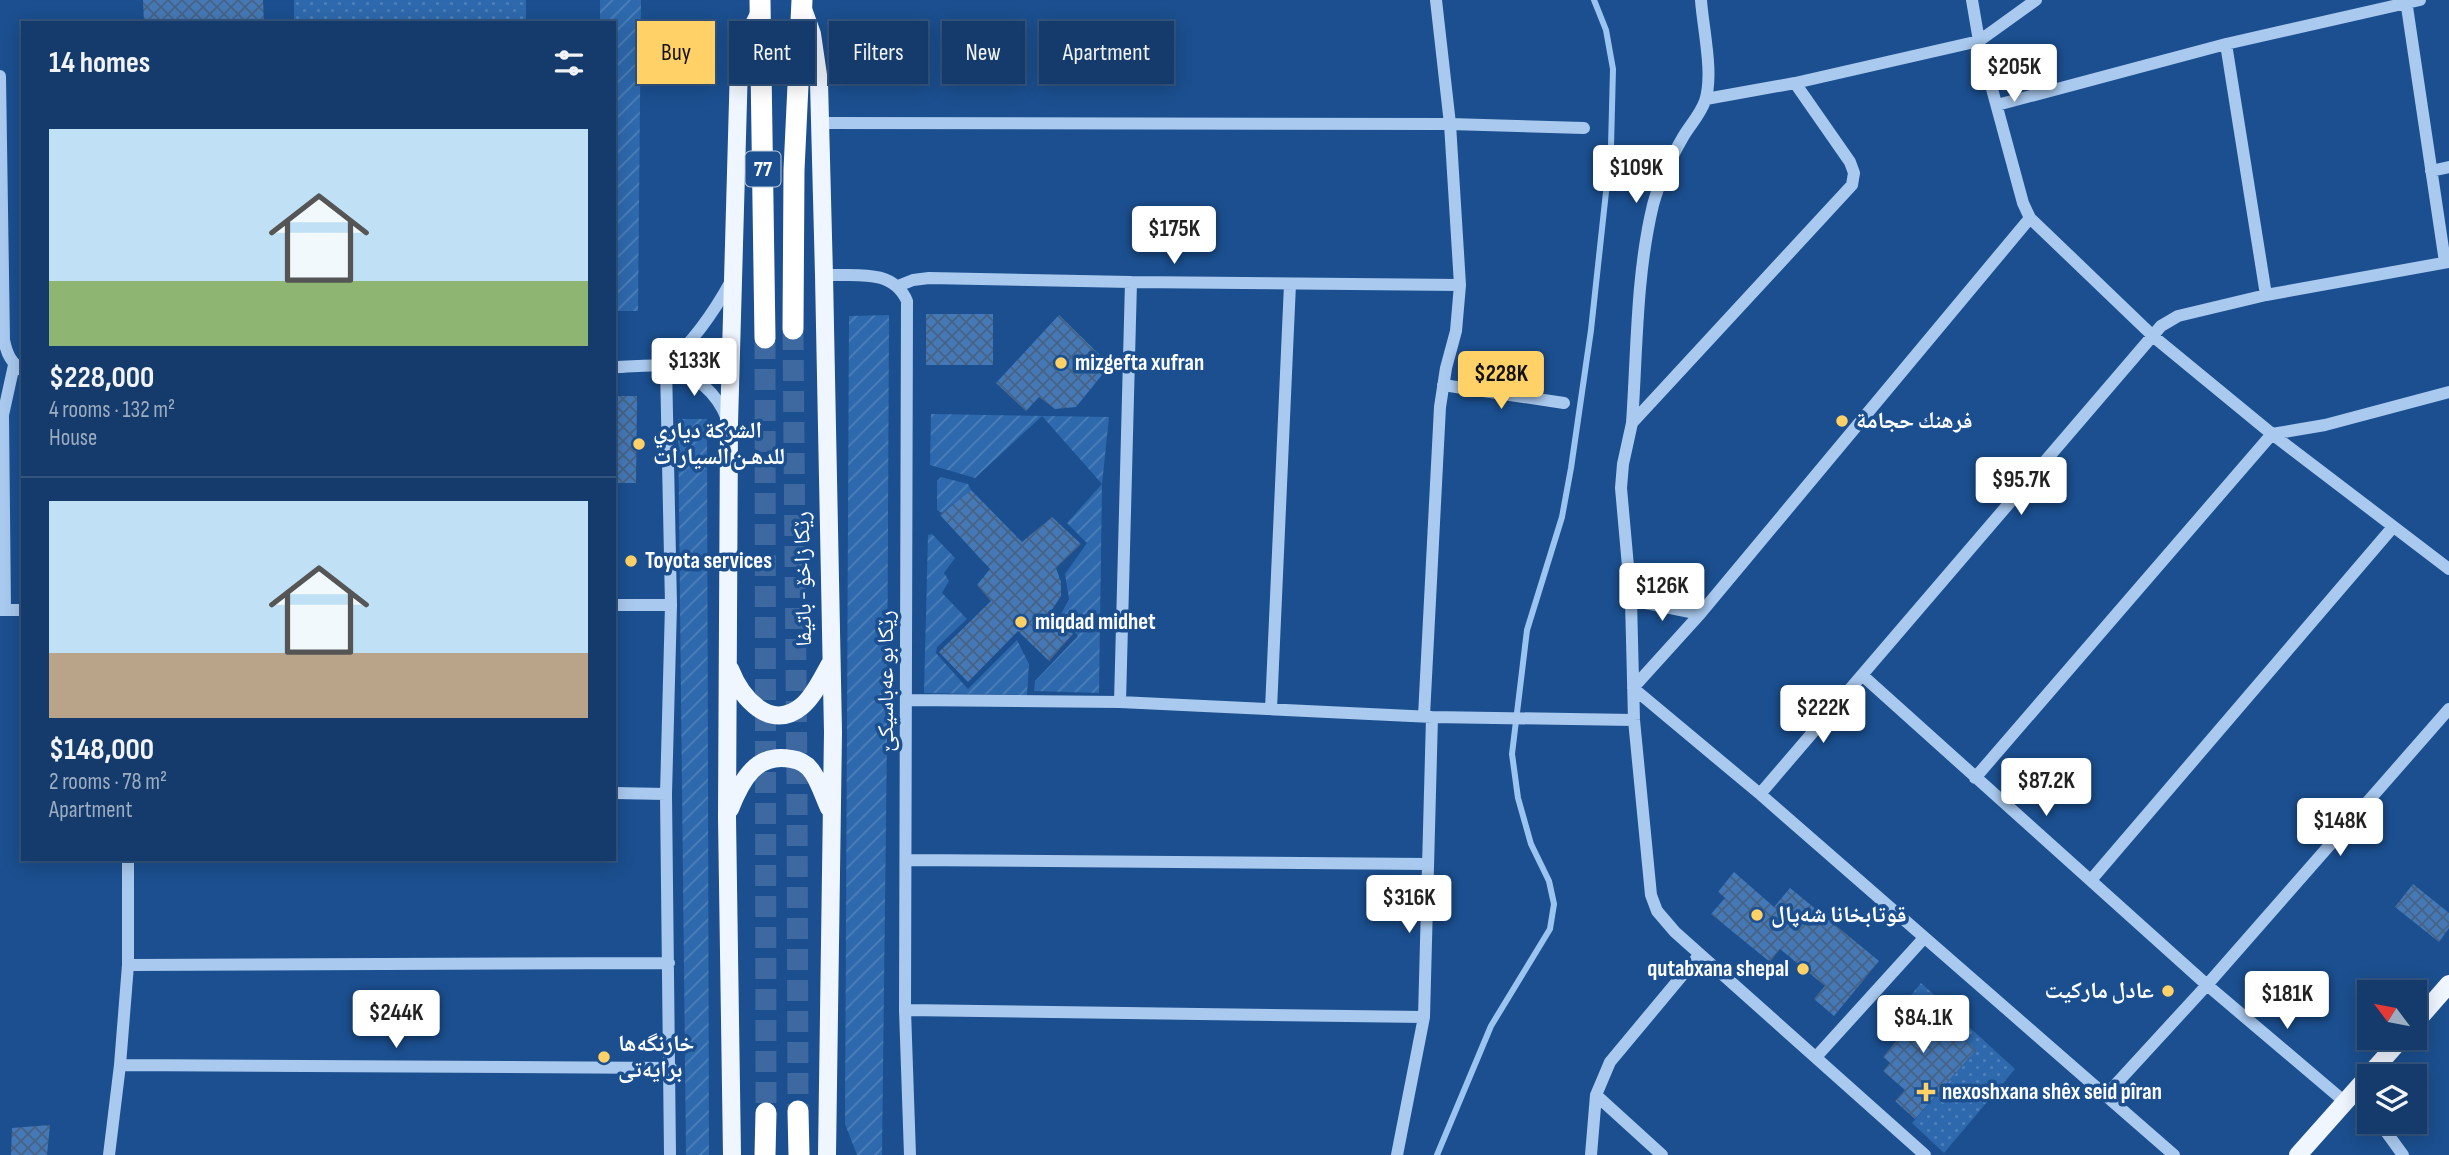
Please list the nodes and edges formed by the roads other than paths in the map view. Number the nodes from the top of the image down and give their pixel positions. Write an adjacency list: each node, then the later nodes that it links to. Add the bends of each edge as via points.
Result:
1 (1436, 0): 16 (street)
2 (1701, 0): 13 (street)
3 (1972, 0): 9 (street)
4 (2036, 0): 9 (street)
5 (2420, 0): 7 (street)
6 (802, 2): 15 (main road, رێکا زاخۆ - باتیفا, via 817,60); 29 (highway, رێکا زاخۆ - باتیفا / 77, via 794,143)
7 (2407, 2): 10 (street); 19 (street)
8 (760, 6): 23 (main road, via 739,65); 31 (highway, 77)
9 (1979, 41): 12 (street); 14 (street)
10 (2227, 44): 14 (street); 28 (street)
11 (0, 76): 34 (street, via 4,340 6,354)
12 (1795, 83): 13 (street); 38 (street, via 1850,163 1852,185)
13 (1706, 99): 38 (street, via 1668,164 1654,202 1645,244)
14 (1997, 105): 20 (street)
15 (821, 123): 16 (street); 22 (main road, رێکا زاخۆ - باتیفا)
16 (1450, 124): 17 (street); 26 (street)
17 (1584, 128)
18 (2449, 167): 19 (street)
19 (2431, 171): 21 (street)
20 (2031, 218): 30 (street); 49 (street)
21 (2447, 262): 28 (street)
22 (824, 275): 27 (street, via 882,277); 50 (main road, رێکا زاخۆ - باتیفا)
23 (732, 279): 32 (street, via 698,335); 39 (main road)
24 (1130, 282): 25 (street); 27 (street, via 929,278); 55 (street)
25 (1290, 284): 26 (street); 56 (street)
26 (1460, 285): 35 (street, via 1456,331)
27 (898, 286): 54 (street, رێكا بو عه‌باسيكێ, via 908,310)
28 (2266, 295): 30 (street, via 2178,316 2161,326)
29 (793, 329)
30 (2154, 337): 41 (street); 52 (street)
31 (765, 338)
32 (666, 366): 33 (street); 39 (street, via 707,388); 46 (street)
33 (616, 367)
34 (18, 368): 40 (street, via 5,398)
35 (1443, 385): 37 (street); 58 (street)
36 (2449, 392): 41 (street)
37 (1564, 403)
38 (1632, 423): 44 (street, via 1621,488)
39 (729, 424): 51 (main road)
40 (2, 432): 47 (street)
41 (2272, 434): 42 (street); 60 (street)
42 (2393, 527): 43 (street); 69 (street)
43 (2449, 569)
44 (1631, 600): 49 (street); 53 (street)
45 (616, 605): 46 (street)
46 (671, 605): 63 (street)
47 (3, 610): 48 (street)
48 (21, 610)
49 (1700, 614): 53 (street)
50 (831, 662): 51 (main road, via 802,706 778,715 755,707 737,687); 64 (main road, رێکا زاخۆ - باتیفا)
51 (728, 663): 65 (main road)
52 (1862, 676): 60 (street); 62 (street)
53 (1633, 688): 59 (street); 62 (street)
54 (908, 701): 55 (street); 66 (street, رێكا بو عه‌باسيكێ)
55 (1119, 702): 56 (street)
56 (1271, 709): 58 (street)
57 (2449, 709): 75 (street)
58 (1428, 717): 59 (street); 68 (street)
59 (1634, 720): 71 (street, via 1651,895 1665,922)
60 (1975, 778): 69 (street)
61 (616, 793): 63 (street)
62 (1760, 793): 70 (street)
63 (666, 794): 72 (street)
64 (831, 815): 65 (main road, via 808,767 778,757 755,766 744,778); 89 (main road, رێکا زاخۆ - باتیفا)
65 (727, 817): 93 (main road)
66 (906, 860): 68 (street); 77 (street, رێكا بو عه‌باسيكێ)
67 (128, 861): 73 (street)
68 (1428, 864): 78 (street)
69 (2091, 880): 75 (street)
70 (1924, 937): 80 (street); 84 (street)
71 (1700, 954): 80 (street); 83 (street, via 1620,1047)
72 (669, 963): 73 (street); 82 (street)
73 (128, 965): 81 (street)
74 (2449, 984): 76 (main road)
75 (2207, 985): 84 (street); 85 (street)
76 (2427, 1009)
77 (905, 1010): 78 (street); 98 (street, رێكا بو عه‌باسيكێ)
78 (1424, 1017): 99 (street)
79 (2391, 1050): 85 (main road)
80 (1816, 1056): 102 (street)
81 (120, 1065): 82 (street); 91 (street)
82 (671, 1068): 92 (street)
83 (1596, 1095): 100 (street); 101 (street)
84 (2105, 1096): 103 (street)
85 (2350, 1096): 86 (street); 104 (main road)
86 (2357, 1101)
87 (798, 1111): 95 (highway)
88 (766, 1113): 94 (highway)
89 (826, 1130): 96 (main road, رێکا زاخۆ - باتیفا); 97 (main road)
90 (2388, 1134): 105 (street)
91 (109, 1155)
92 (670, 1155)
93 (732, 1155)
94 (765, 1155)
95 (799, 1155)
96 (827, 1155)
97 (835, 1155)
98 (910, 1155)
99 (1396, 1155)
100 (1591, 1155)
101 (1661, 1155)
102 (1925, 1155)
103 (2174, 1155)
104 (2298, 1155)
105 (2403, 1155)

